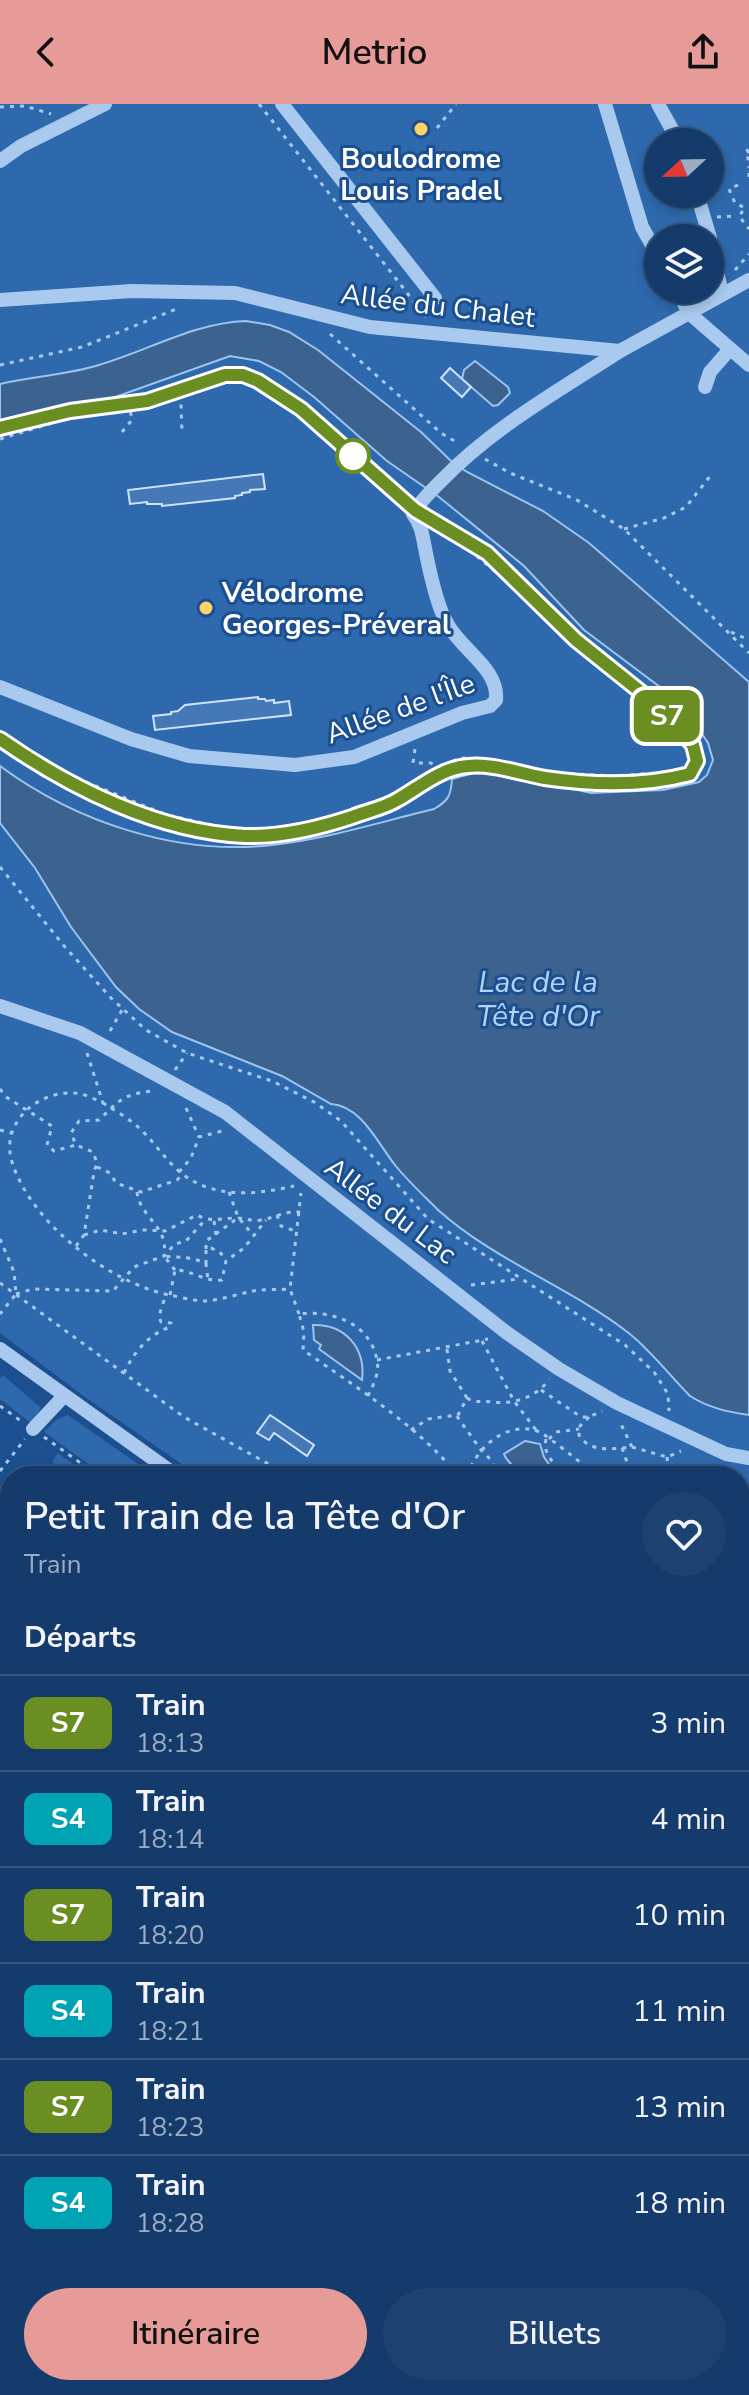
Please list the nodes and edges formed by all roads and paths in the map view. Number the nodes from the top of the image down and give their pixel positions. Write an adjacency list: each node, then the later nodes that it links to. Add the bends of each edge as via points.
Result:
1 (105, 104): 8 (street)
2 (259, 104): 29 (path)
3 (282, 104): 22 (street)
4 (456, 104): 9 (path)
5 (605, 104): 19 (street)
6 (658, 104): 10 (street)
7 (0, 107): 8 (path, via 41,109 55,115)
8 (61, 126): 12 (street)
9 (437, 128)
10 (671, 128)
11 (749, 153): 13 (path)
12 (0, 161)
13 (749, 171): 14 (path)
14 (748, 181)
15 (738, 185): 17 (path, via 729,189 735,203 745,208)
16 (729, 216): 17 (path)
17 (739, 216): 18 (path)
18 (749, 229)
19 (644, 231)
20 (749, 280): 21 (street)
21 (724, 293)
22 (435, 298)
23 (0, 300): 29 (street, Allée du Chalet, via 132,291 235,293 370,327)
24 (684, 304): 27 (street)
25 (705, 304): 27 (street)
26 (179, 308): 32 (path, via 82,347)
27 (689, 313): 30 (street); 31 (street)
28 (329, 332): 41 (path)
29 (440, 336): 31 (street, Allée du Chalet)
30 (730, 349): 33 (street); 34 (street, via 710,372)
31 (620, 351): 41 (street)
32 (0, 365)
33 (749, 365)
34 (705, 387)
35 (178, 395): 36 (path); 38 (path); 42 (path, via 229,379 253,384 297,412)
36 (130, 409): 37 (path, via 132,420); 39 (path, via 72,417)
37 (122, 432)
38 (182, 433)
39 (0, 439)
40 (348, 448): 42 (path)
41 (467, 455): 44 (street); 45 (path, via 577,500)
42 (346, 456): 44 (path)
43 (711, 475): 45 (path, via 686,507)
44 (417, 508): 50 (street, Allée de l'Île, via 446,622 497,688 490,706)
45 (624, 529): 46 (path)
46 (726, 630): 47 (path); 48 (path)
47 (749, 640)
48 (749, 653)
49 (0, 687): 50 (street, Allée de l'Île, via 189,756 325,763)
50 (413, 733): 51 (path, via 413,763)
51 (437, 768)
52 (0, 867): 54 (path)
53 (0, 1006): 55 (street, Allée du Lac)
54 (123, 1009): 56 (path); 57 (path, via 146,1030)
55 (80, 1033): 56 (street, Allée du Lac); 63 (path)
56 (102, 1045): 58 (street, Allée du Lac)
57 (187, 1053): 58 (path); 94 (path, via 272,1081 314,1102 341,1121 428,1219)
58 (171, 1082): 60 (street, Allée du Lac); 64 (path)
59 (0, 1089): 61 (path)
60 (192, 1093): 66 (street, Allée du Lac); 69 (path, via 185,1107)
61 (6, 1097): 62 (path); 65 (path)
62 (0, 1101)
63 (103, 1103): 64 (path); 65 (path, via 76,1092 49,1095)
64 (109, 1107): 70 (path, via 99,1120 79,1121 71,1133); 72 (path, via 137,1126)
65 (25, 1108): 68 (path); 70 (path, via 52,1126 47,1145 51,1151)
66 (239, 1123): 69 (path); 97 (street, Allée du Lac)
67 (0, 1130): 68 (path)
68 (12, 1133): 87 (path, via 11,1159 21,1185 38,1210)
69 (199, 1137): 72 (path)
70 (76, 1145): 71 (path, via 93,1152)
71 (97, 1167): 73 (path); 83 (path)
72 (181, 1173): 73 (path, via 177,1180); 74 (path, via 208,1188)
73 (137, 1192): 81 (path, via 139,1205)
74 (229, 1192): 75 (path, via 269,1192 302,1184); 77 (path)
75 (300, 1212): 76 (path); 82 (path)
76 (277, 1215): 78 (path); 82 (path, via 281,1226)
77 (238, 1217): 78 (path); 80 (path); 84 (path); 85 (path)
78 (269, 1218): 85 (path)
79 (205, 1220): 80 (path); 81 (path, via 197,1215); 89 (path)
80 (214, 1221): 84 (path)
81 (161, 1229): 83 (path); 89 (path)
82 (298, 1232): 98 (path)
83 (84, 1235): 87 (path)
84 (216, 1235): 88 (path, via 206,1241)
85 (253, 1235): 90 (path)
86 (0, 1239): 99 (path, via 14,1272)
87 (76, 1246): 93 (path)
88 (206, 1249): 90 (path, via 215,1249); 91 (path)
89 (164, 1256): 91 (path, via 191,1257); 92 (path); 93 (path, via 134,1267)
90 (226, 1261): 95 (path, via 222,1280)
91 (206, 1264): 95 (path)
92 (175, 1270): 95 (path); 100 (path)
93 (124, 1277): 99 (path, via 113,1291 33,1289); 100 (path)
94 (519, 1279): 97 (path); 119 (path, via 625,1345 654,1372 668,1394)
95 (208, 1280)
96 (0, 1283): 99 (path)
97 (451, 1288): 103 (street, Allée du Lac)
98 (290, 1289): 100 (path, via 206,1301); 102 (path)
99 (16, 1294): 101 (path); 109 (path)
100 (168, 1295): 109 (path, via 159,1316 170,1327 144,1343)
101 (0, 1314)
102 (299, 1314): 107 (path, via 320,1311 344,1318 365,1336); 111 (path, via 303,1350)
103 (507, 1333): 104 (path); 108 (street, Allée du Lac)
104 (482, 1341): 105 (path); 114 (path)
105 (447, 1347): 107 (path); 113 (path, via 450,1371)
106 (0, 1349): 112 (street)
107 (377, 1360): 111 (path, via 377,1377)
108 (555, 1367): 110 (path); 115 (street, Allée du Lac)
109 (124, 1373): 134 (path, via 184,1417)
110 (541, 1390): 114 (path); 118 (path)
111 (368, 1396): 122 (path)
112 (63, 1397): 120 (street); 133 (street)
113 (467, 1398): 114 (path, via 478,1403); 117 (path)
114 (514, 1401): 123 (path)
115 (621, 1405): 118 (path); 119 (street, Allée du Lac); 126 (path, via 618,1421)
116 (0, 1406): 120 (path)
117 (457, 1417): 122 (path, via 428,1419); 128 (path)
118 (589, 1417): 121 (path)
119 (664, 1425): 125 (street, Allée du Lac)
120 (33, 1429): 131 (path); 132 (path)
121 (579, 1429): 124 (path, via 556,1432); 127 (path, via 587,1445)
122 (411, 1430): 135 (path)
123 (536, 1430): 124 (path); 128 (path, via 495,1437)
124 (548, 1439): 138 (path, via 545,1449); 139 (path)
125 (697, 1440): 129 (path); 130 (street, Allée du Lac)
126 (632, 1447): 127 (path); 129 (path)
127 (622, 1448): 140 (path)
128 (481, 1450): 136 (path); 137 (path)
129 (667, 1457): 141 (path)
130 (749, 1458)
131 (4, 1466)
132 (85, 1466)
133 (163, 1466)
134 (272, 1466)
135 (450, 1466)
136 (472, 1466)
137 (494, 1466)
138 (556, 1466)
139 (589, 1466)
140 (628, 1466)
141 (668, 1466)

